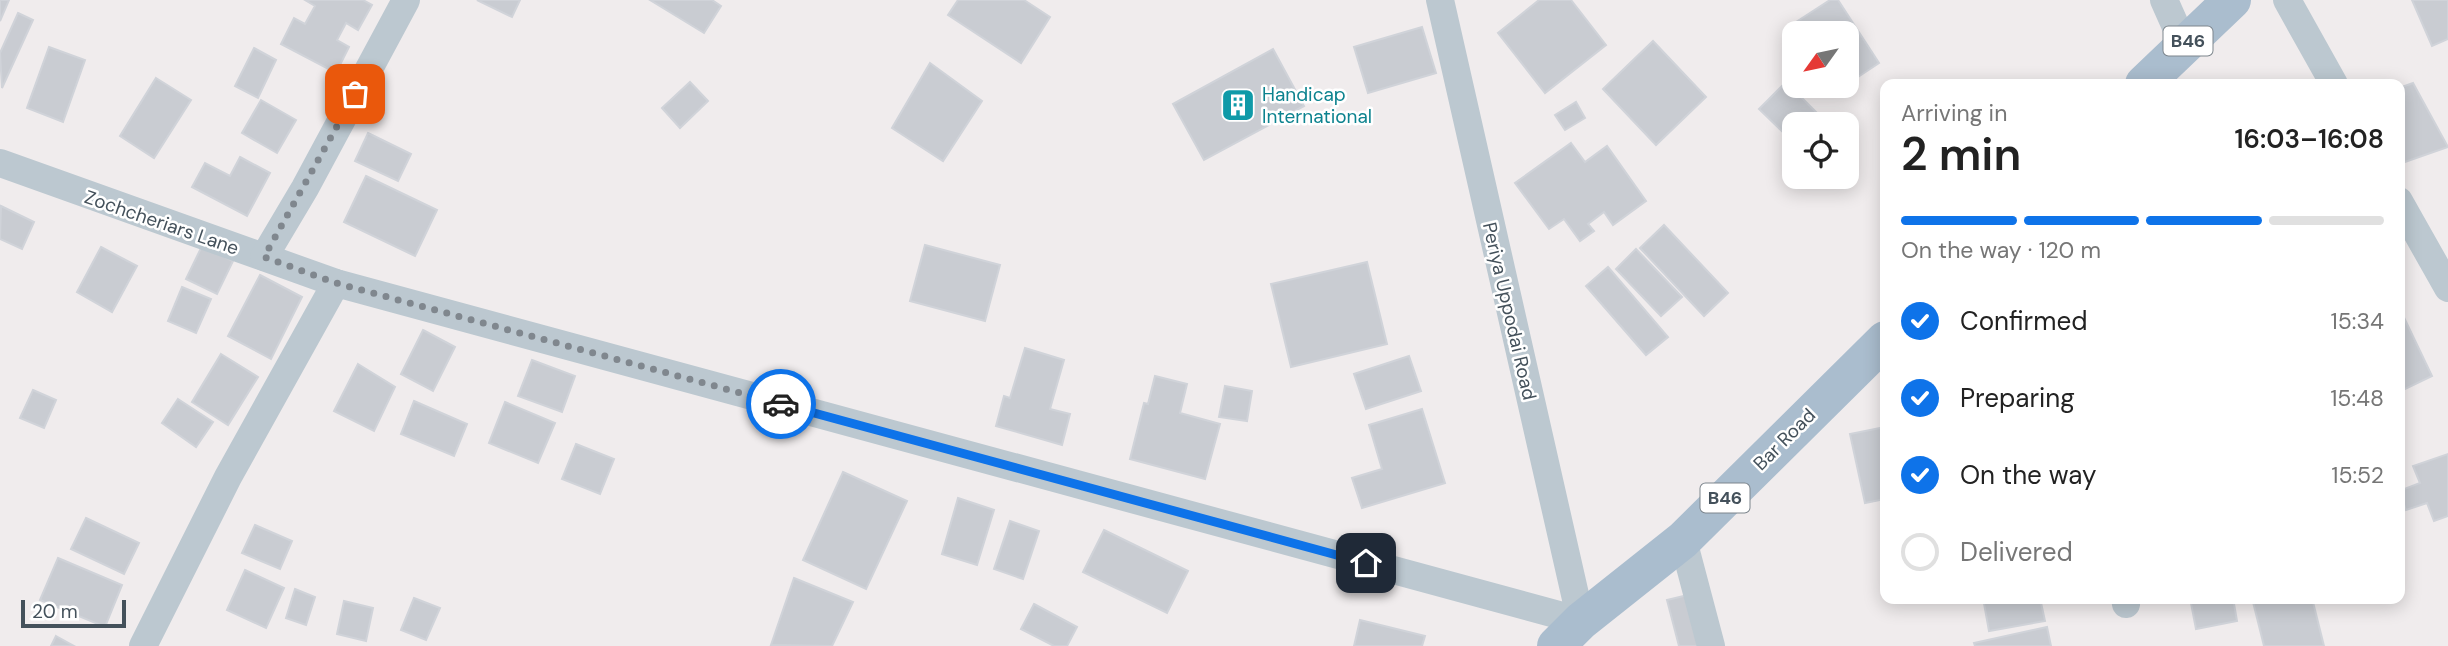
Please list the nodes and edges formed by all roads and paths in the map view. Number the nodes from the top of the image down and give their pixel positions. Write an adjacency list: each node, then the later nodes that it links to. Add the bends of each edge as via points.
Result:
1 (406, 0): 11 (street)
2 (1440, 0): 16 (street, Periya Uppodai Road)
3 (2164, 0): 6 (street)
4 (2232, 0): 6 (main road, B46)
5 (2287, 0): 8 (street)
6 (2184, 45): 7 (main road, B46)
7 (2149, 79)
8 (2331, 79)
9 (0, 163): 11 (street, Zochcheriars Lane)
10 (2405, 212): 13 (street)
11 (264, 257): 12 (street, Zochcheriars Lane)
12 (336, 283): 16 (street, Zochcheriars Lane); 17 (street, via 228,477)
13 (2448, 288)
14 (1880, 345): 15 (main road, Bar Road / B46)
15 (1683, 540): 16 (main road, Bar Road / B46); 18 (street)
16 (1568, 634)
17 (144, 646)
18 (1711, 646)

